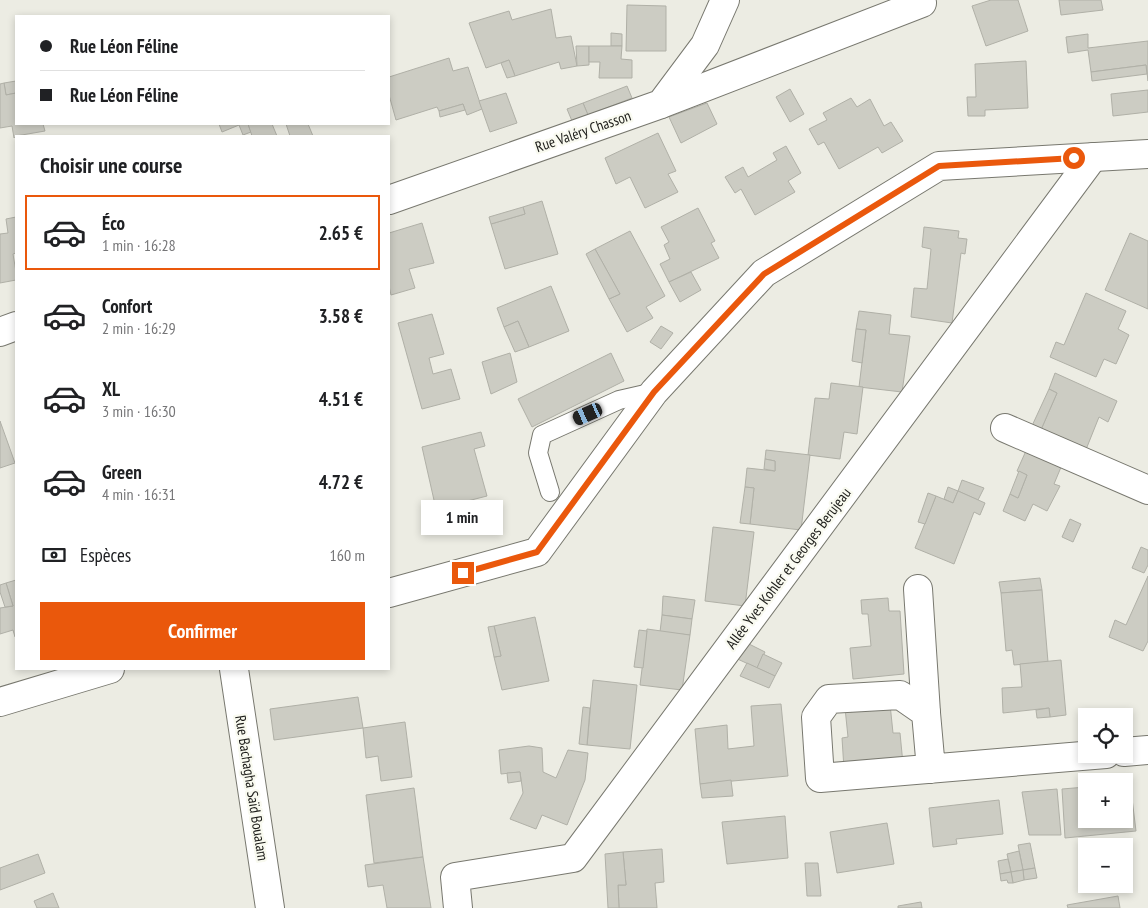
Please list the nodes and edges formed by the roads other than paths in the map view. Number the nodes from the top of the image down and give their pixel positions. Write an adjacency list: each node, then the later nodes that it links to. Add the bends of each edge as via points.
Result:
1 (725, 0): 3 (street, via 705,45)
2 (922, 3): 3 (street, Rue Valéry Chasson)
3 (661, 104): 6 (street, Rue Valéry Chasson)
4 (1148, 154): 5 (street)
5 (1093, 157): 9 (street, via 939,166 764,274); 24 (street, Allée Yves Kohler et Georges Berujeau, via 573,858 455,877)
6 (390, 200)
7 (15, 326): 8 (street)
8 (0, 332)
9 (654, 392): 12 (lane, via 619,400 542,435 538,453); 14 (street, via 537,552)
10 (1005, 428): 11 (street)
11 (1148, 490)
12 (550, 492)
13 (918, 589): 18 (street)
14 (390, 593)
15 (107, 670): 17 (street)
16 (234, 670): 23 (street, Rue Bachagha Saïd Boualam)
17 (0, 702)
18 (926, 713): 22 (street); 22 (street, via 900,696 829,700 816,717 820,778)
19 (1148, 750): 20 (street)
20 (1133, 751)
21 (1078, 756): 22 (street)
22 (932, 768)
23 (270, 908)
24 (458, 908)

